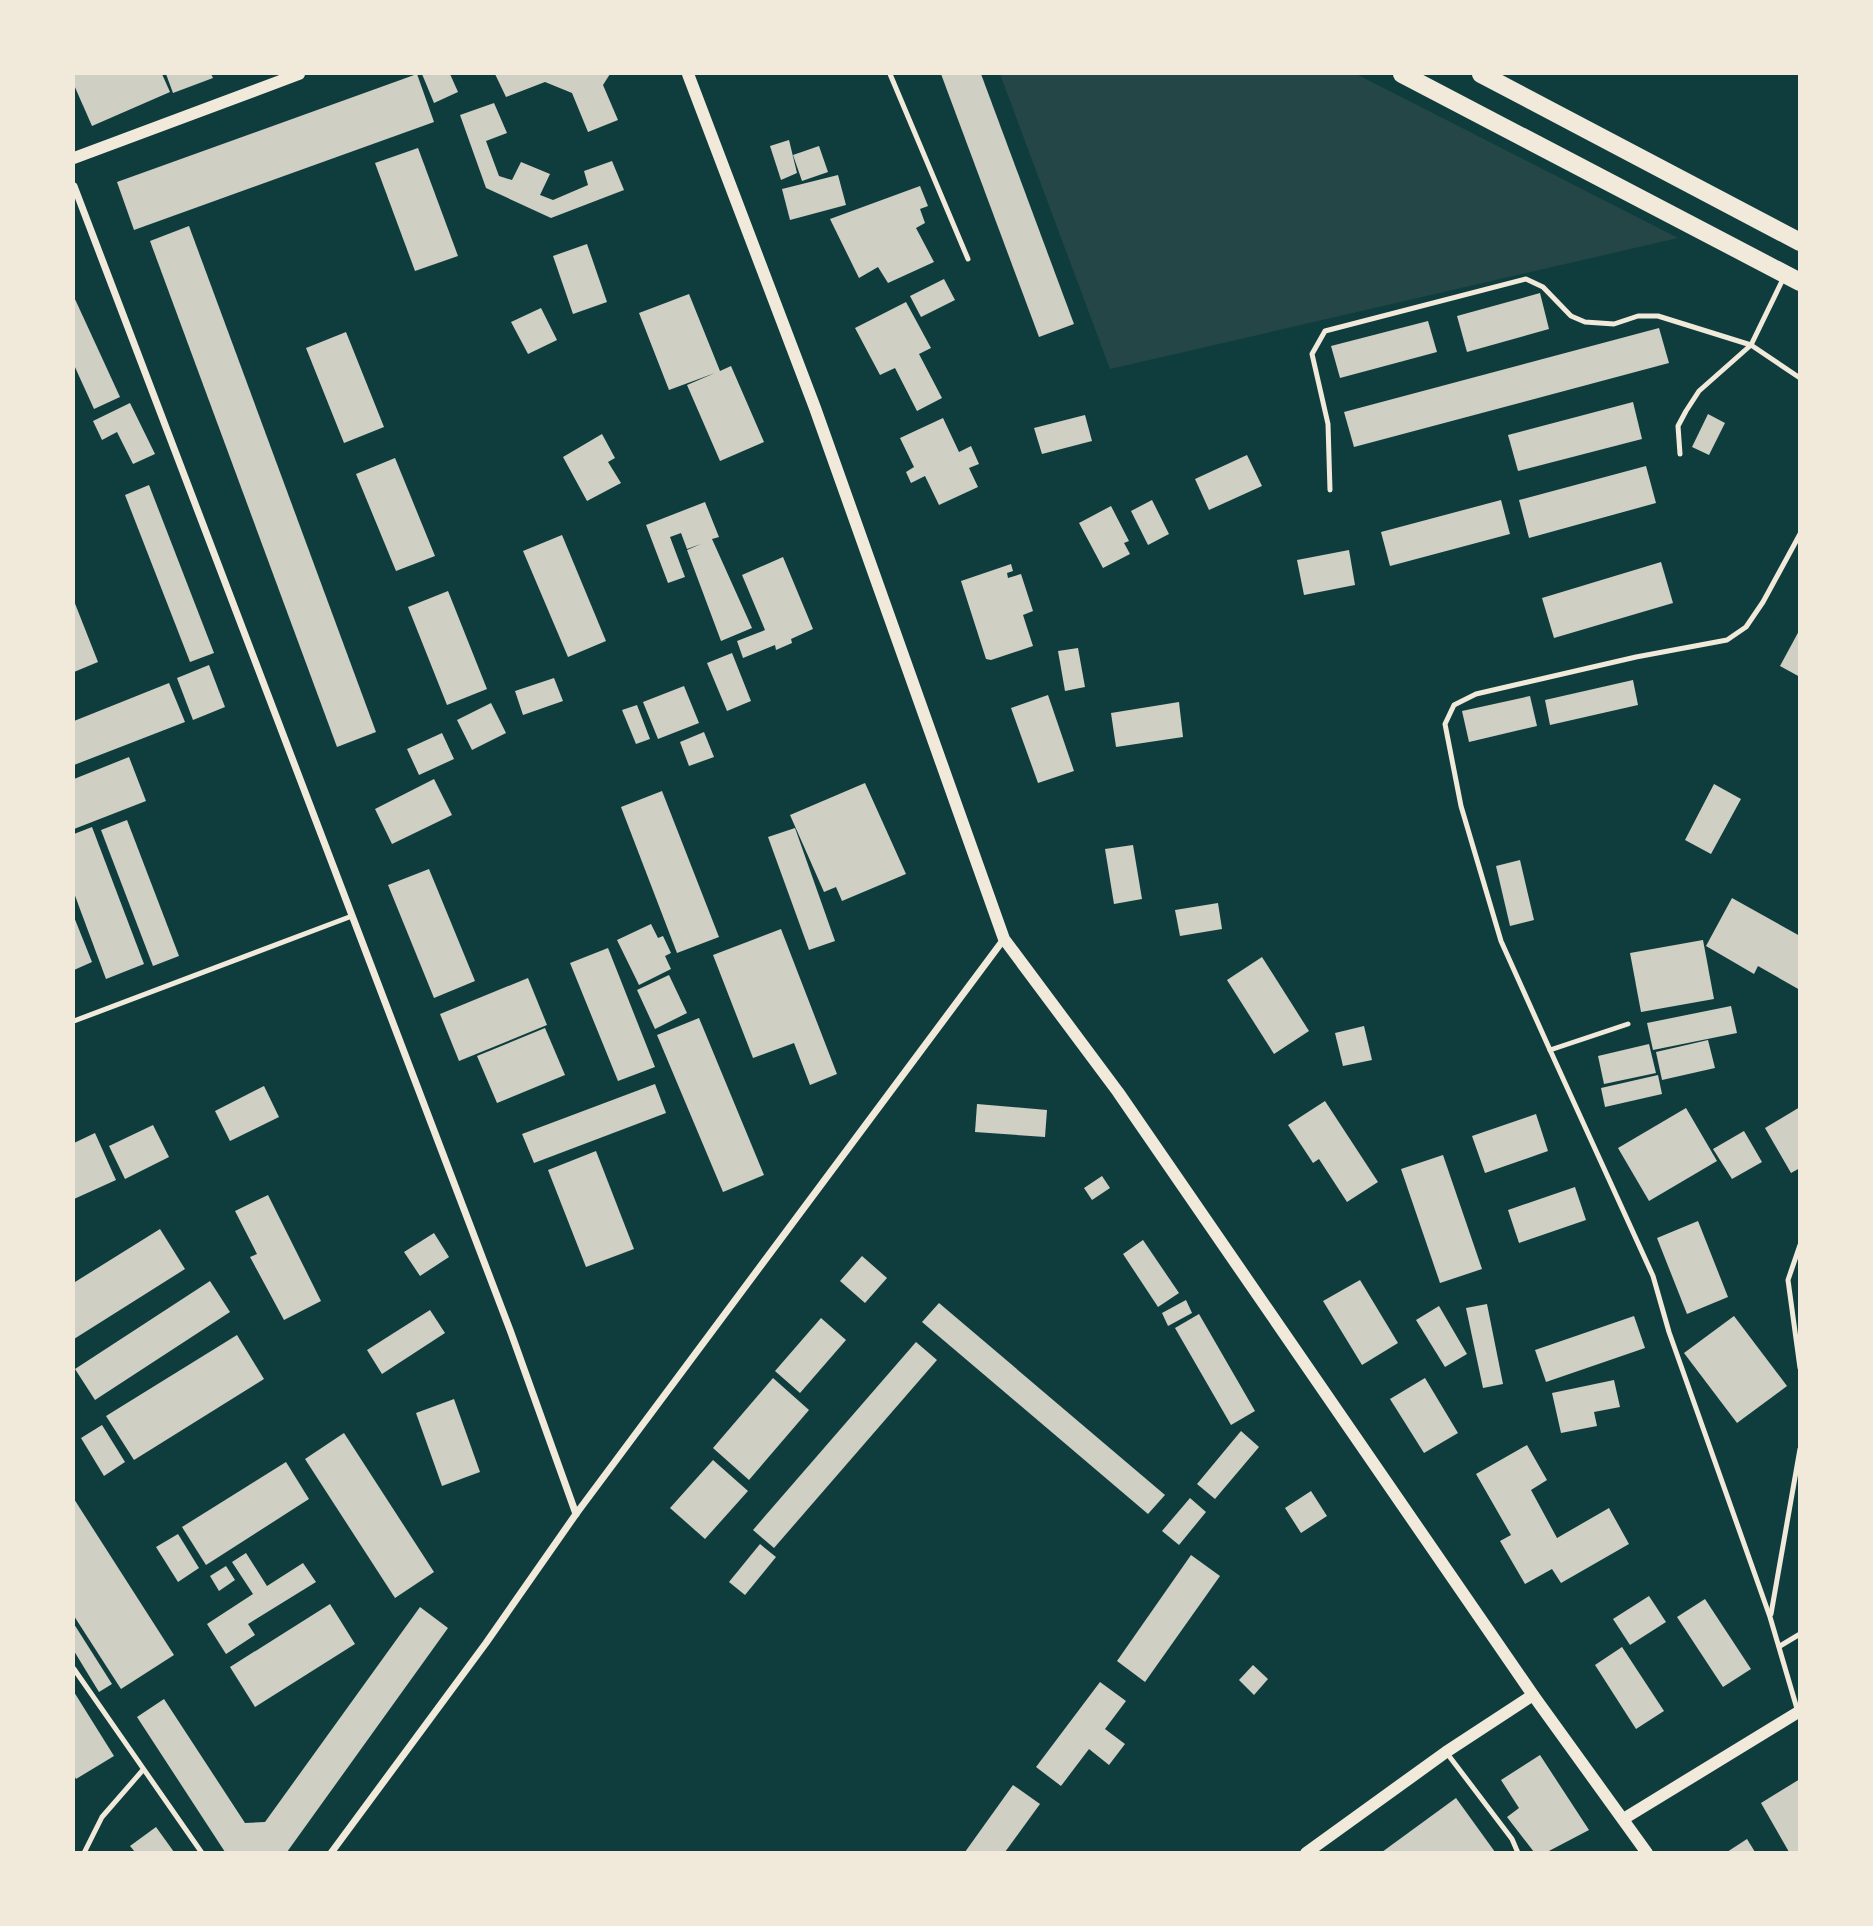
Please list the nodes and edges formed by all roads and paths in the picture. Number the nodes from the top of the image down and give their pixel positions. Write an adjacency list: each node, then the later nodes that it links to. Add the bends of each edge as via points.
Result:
1 (299, 74): 6 (street)
2 (688, 74): 17 (street, via 810,395)
3 (890, 74): 9 (lane)
4 (1402, 74): 10 (main road)
5 (1481, 74): 8 (main road)
6 (74, 158)
7 (74, 186): 16 (street)
8 (1800, 242)
9 (968, 259)
10 (1793, 278): 11 (lane)
11 (1752, 345): 12 (lane); 13 (lane, via 1699,391 1678,426); 14 (lane, via 1649,314 1614,324 1585,322 1571,316 1543,287 1526,279 1325,331 1312,354 1328,424)
12 (1800, 377)
13 (1680, 454)
14 (1330, 490)
15 (1800, 534): 20 (lane, via 1746,627 1727,640 1476,694 1454,705 1445,724 1461,806 1501,941)
16 (352, 916): 18 (lane); 24 (street)
17 (1004, 939): 24 (street); 29 (street, via 1118,1092)
18 (74, 1021)
19 (1628, 1024): 20 (lane)
20 (1550, 1050): 25 (lane, via 1653,1276)
21 (1800, 1245): 22 (lane, via 1788,1280)
22 (1800, 1368)
23 (1800, 1449): 25 (lane)
24 (576, 1514): 36 (street)
25 (1770, 1617): 27 (lane)
26 (1800, 1634): 27 (lane)
27 (1780, 1646): 30 (lane)
28 (74, 1670): 32 (lane)
29 (1533, 1695): 31 (street); 33 (street)
30 (1799, 1711): 33 (street)
31 (1446, 1752): 37 (street); 38 (lane)
32 (142, 1771): 34 (lane, via 102,1817); 35 (lane)
33 (1625, 1818): 39 (street)
34 (84, 1853)
35 (202, 1853)
36 (331, 1853)
37 (1306, 1853)
38 (1518, 1853)
39 (1647, 1853)

